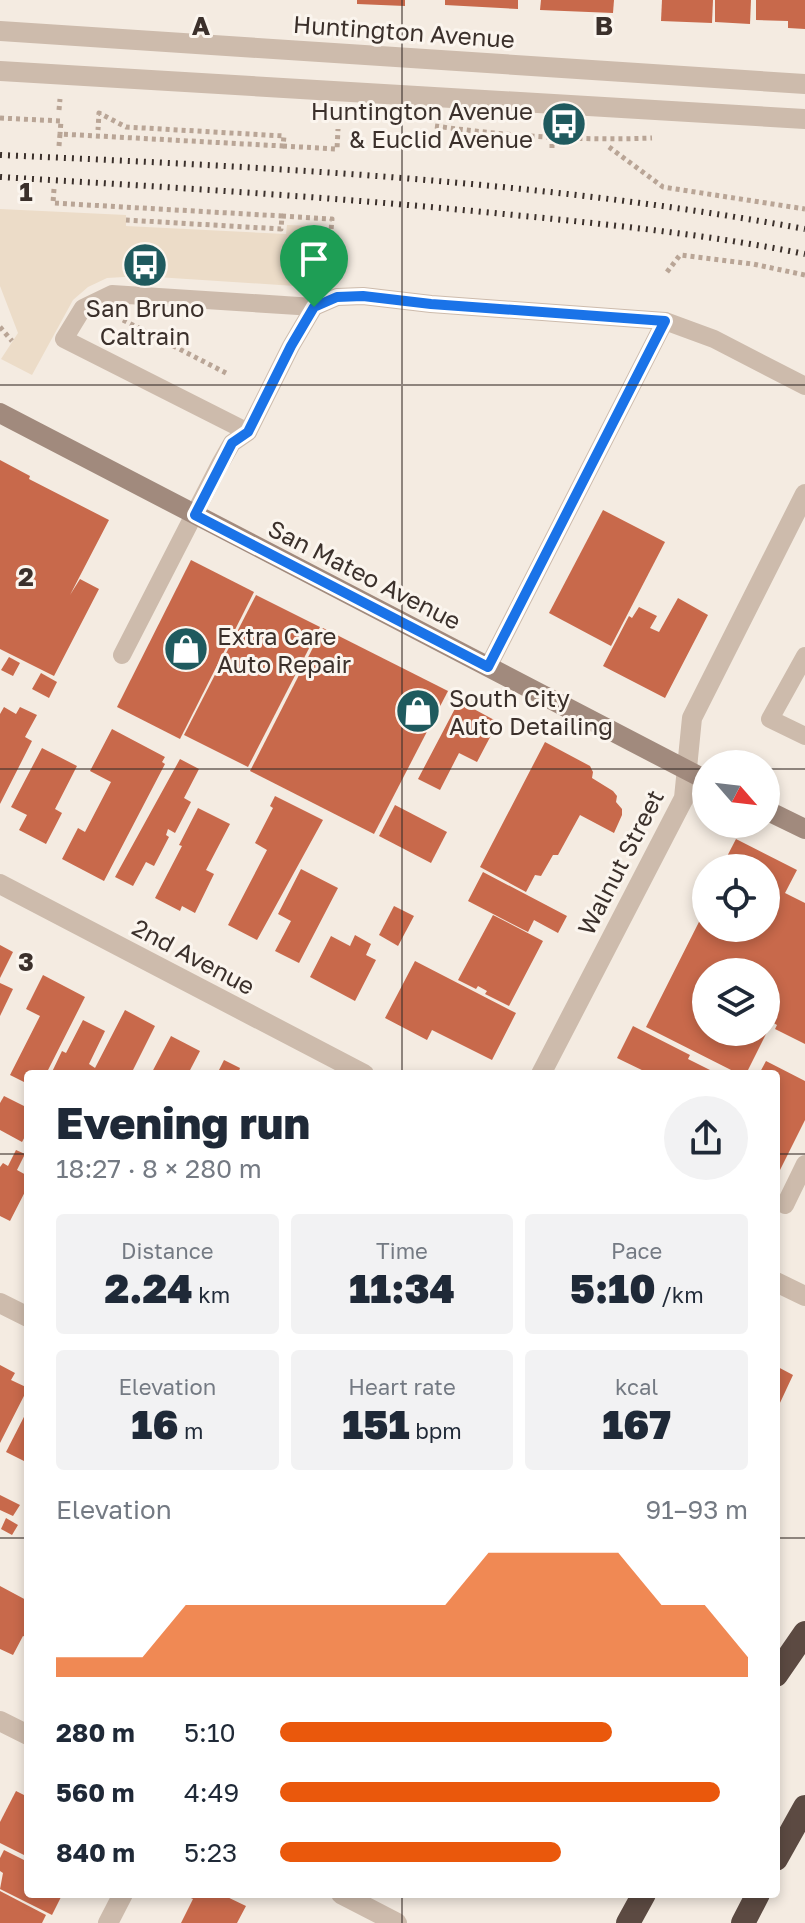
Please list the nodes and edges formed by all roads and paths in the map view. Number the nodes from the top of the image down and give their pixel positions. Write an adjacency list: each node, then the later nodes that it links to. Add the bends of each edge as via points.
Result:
1 (0, 31): 3 (street, Huntington Avenue)
2 (0, 71): 5 (street)
3 (805, 84)
4 (0, 118): 8 (path, via 61,121)
5 (805, 119)
6 (338, 129): 10 (path, via 337,149)
7 (98, 130): 10 (path, via 99,113 126,127 284,136)
8 (60, 134): 9 (path); 10 (path)
9 (59, 146)
10 (283, 146)
11 (609, 147): 13 (path, via 663,187)
12 (54, 189): 14 (path, via 53,203)
13 (805, 209)
14 (282, 216): 15 (path, via 281,229); 16 (path, via 332,219)
15 (126, 220)
16 (330, 242)
17 (667, 272): 18 (path, via 680,255)
18 (805, 275)
19 (112, 294): 20 (lane); 24 (path, via 123,320); 27 (lane, via 83,308 64,339)
20 (314, 307): 21 (lane, via 337,297 363,296); 27 (lane)
21 (665, 321): 25 (lane, via 714,339); 32 (lane)
22 (0, 327): 23 (path)
23 (12, 341)
24 (226, 373)
25 (805, 386)
26 (0, 413): 29 (main road, San Mateo Avenue)
27 (248, 432): 29 (lane, via 232,443)
28 (805, 494): 34 (street, Walnut Street, via 692,718)
29 (195, 515): 30 (lane); 32 (main road, San Mateo Avenue)
30 (122, 655)
31 (805, 656): 33 (lane, via 770,719)
32 (488, 667): 34 (main road, San Mateo Avenue)
33 (805, 736)
34 (686, 770): 35 (main road, San Mateo Avenue); 40 (street, Walnut Street, via 684,798)
35 (692, 773)
36 (780, 817): 37 (main road)
37 (805, 829)
38 (0, 884): 39 (street, 2nd Avenue)
39 (356, 1070)
40 (543, 1070)
41 (805, 1164): 42 (lane)
42 (785, 1205)
43 (780, 1284): 44 (street)
44 (805, 1296)
45 (0, 1303): 46 (street)
46 (24, 1315)
47 (805, 1633): 48 (highway)
48 (780, 1669)
49 (0, 1721): 50 (street)
50 (24, 1733)
51 (805, 1807): 52 (highway)
52 (780, 1852)
53 (121, 1898): 57 (street)
54 (349, 1898): 58 (street)
55 (642, 1898): 59 (highway)
56 (756, 1898): 60 (highway)
57 (108, 1923)
58 (397, 1923)
59 (628, 1923)
60 (743, 1923)

